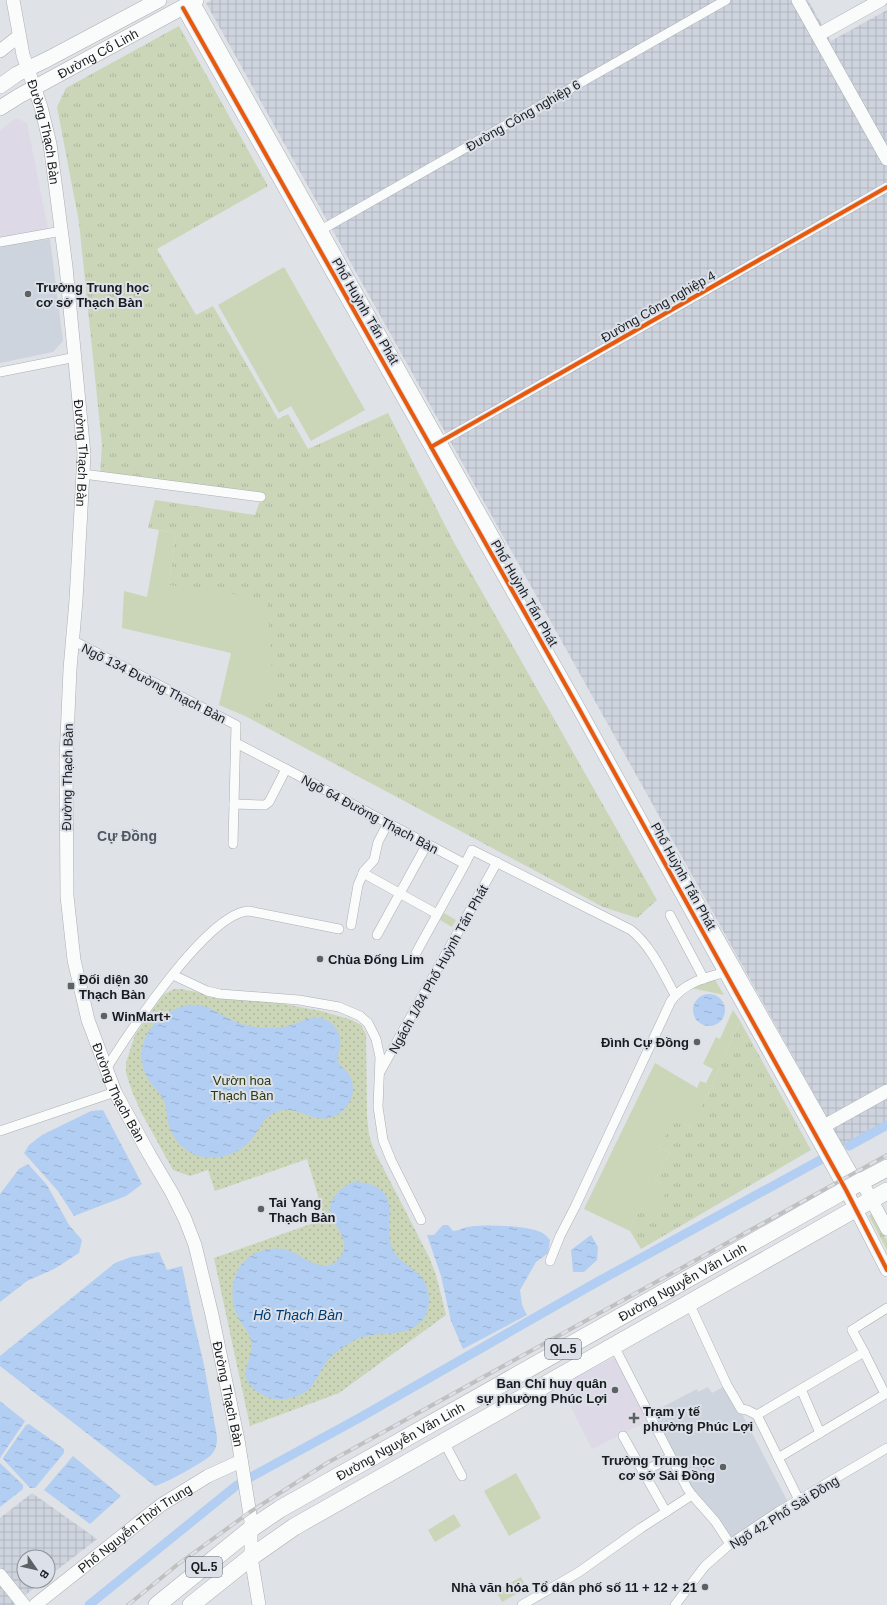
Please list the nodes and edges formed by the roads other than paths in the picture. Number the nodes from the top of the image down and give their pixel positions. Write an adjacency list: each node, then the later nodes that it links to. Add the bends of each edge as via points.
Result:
1 (13, 0): 7 (street, Đường Thạch Bàn)
2 (159, 0): 10 (main road, Đường Cổ Linh)
3 (726, 0): 18 (street, Đường Công nghiệp 6)
4 (798, 0): 8 (street)
5 (881, 0): 8 (street)
6 (191, 3): 13 (main road, Đường Cổ Linh); 18 (street, Phố Huỳnh Tấn Phát)
7 (19, 36): 9 (street); 10 (street, Đường Thạch Bàn)
8 (818, 36): 15 (street)
9 (0, 51)
10 (22, 72): 11 (street); 12 (main road, Đường Cổ Linh); 13 (street, Đường Thạch Bàn)
11 (0, 77)
12 (0, 86)
13 (34, 89): 14 (main road, Đường Cổ Linh); 17 (street, Đường Thạch Bàn, via 50,144)
14 (0, 108)
15 (887, 159)
16 (887, 187): 22 (street, Đường Công nghiệp 4)
17 (62, 231): 19 (street); 20 (street, Đường Thạch Bàn)
18 (316, 232): 22 (street, Phố Huỳnh Tấn Phát)
19 (0, 242)
20 (76, 358): 21 (street); 23 (street, Đường Thạch Bàn, via 84,454)
21 (0, 372)
22 (435, 444): 30 (street, Phố Huỳnh Tấn Phát)
23 (83, 474): 24 (street); 25 (street, Đường Thạch Bàn)
24 (261, 497)
25 (72, 640): 26 (street, Ngõ 134 Đường Thạch Bàn, via 236,725); 47 (street, Đường Thạch Bàn, via 67,738 67,896 74,960 88,1020)
26 (236, 743): 27 (street); 28 (street)
27 (286, 769): 28 (street, Ngõ 64 Đường Thạch Bàn, via 268,802); 29 (street, Ngõ 64 Đường Thạch Bàn)
28 (234, 804): 31 (street)
29 (388, 823): 32 (street, Ngõ 64 Đường Thạch Bàn); 35 (street, via 378,842 374,860)
30 (659, 843): 43 (street, Phố Huỳnh Tấn Phát); 51 (street, Phố Huỳnh Tấn Phát)
31 (233, 844)
32 (427, 844): 34 (street, Ngõ 64 Đường Thạch Bàn); 36 (street)
33 (497, 862): 34 (street, via 472,850); 46 (street, via 631,930 646,945); 48 (street, Ngách 1/84 Phố Huỳnh Tấn Phát)
34 (464, 864): 37 (street)
35 (363, 873): 36 (street); 39 (street, via 356,891)
36 (400, 893): 37 (street); 41 (street)
37 (437, 914): 42 (street)
38 (670, 915): 45 (street)
39 (351, 925)
40 (339, 929): 44 (street, via 242,911 227,919 208,936)
41 (376, 935)
42 (416, 953)
43 (726, 972): 45 (street); 51 (street, Phố Huỳnh Tấn Phát)
44 (173, 975): 47 (street, via 137,1022); 48 (street, via 220,994 299,1000 351,1012 364,1020 373,1030 380,1057)
45 (704, 979): 46 (street, via 691,983)
46 (675, 995): 61 (street)
47 (106, 1069): 50 (street, Đường Thạch Bàn)
48 (378, 1075): 59 (street, via 379,1118 384,1143)
49 (887, 1091): 51 (street)
50 (115, 1092): 52 (street); 76 (street, Đường Thạch Bàn, via 172,1193 195,1245 212,1314)
51 (819, 1129): 54 (street, Phố Huỳnh Tấn Phát, via 852,1174); 55 (street, Phố Huỳnh Tấn Phát)
52 (0, 1130)
53 (887, 1168): 54 (highway, Đường Nguyễn Văn Linh / QL.5)
54 (862, 1182): 55 (highway, Đường Nguyễn Văn Linh / QL.5); 57 (street, Phố Huỳnh Tấn Phát)
55 (846, 1190): 58 (street, Phố Huỳnh Tấn Phát); 82 (highway, Đường Nguyễn Văn Linh / QL.5, via 280,1509)
56 (887, 1191): 57 (highway, Đường Nguyễn Văn Linh / QL.5)
57 (871, 1200): 58 (highway, Đường Nguyễn Văn Linh / QL.5); 60 (street, Phố Huỳnh Tấn Phát)
58 (855, 1208): 62 (street, Phố Huỳnh Tấn Phát); 63 (highway, Đường Nguyễn Văn Linh / QL.5)
59 (421, 1220)
60 (887, 1229)
61 (550, 1261)
62 (887, 1270)
63 (689, 1303): 65 (highway, Đường Nguyễn Văn Linh / QL.5); 69 (street, via 741,1409)
64 (887, 1308): 66 (street, via 852,1330)
65 (614, 1346): 72 (highway, Đường Nguyễn Văn Linh / QL.5); 74 (street)
66 (864, 1352): 67 (street); 68 (street)
67 (801, 1389): 69 (street); 70 (street)
68 (886, 1394): 70 (street)
69 (757, 1415): 75 (street)
70 (820, 1433): 75 (street)
71 (623, 1436): 77 (street)
72 (444, 1442): 78 (street); 84 (highway, Đường Nguyễn Văn Linh / QL.5, via 294,1527)
73 (887, 1448): 80 (street, Ngõ 42 Phố Sài Đồng)
74 (671, 1457): 77 (street); 79 (street)
75 (778, 1458): 80 (street)
76 (241, 1461): 82 (street, Đường Thạch Bàn); 87 (street, Phố Nguyễn Thời Trung, via 208,1476 161,1505)
77 (643, 1472): 81 (street)
78 (462, 1476)
79 (692, 1495): 81 (street); 83 (street, via 715,1521)
80 (799, 1500): 83 (street, Ngõ 42 Phố Sài Đồng)
81 (666, 1512): 91 (street, via 579,1572)
82 (252, 1528): 84 (street, Đường Thạch Bàn); 88 (highway, Đường Nguyễn Văn Linh / QL.5)
83 (730, 1544): 92 (street, Ngõ 42 Phố Sài Đồng, via 705,1566)
84 (251, 1557): 89 (highway, Đường Nguyễn Văn Linh / QL.5); 90 (street, Đường Thạch Bàn)
85 (0, 1575): 86 (street)
86 (24, 1605)
87 (35, 1605)
88 (157, 1605)
89 (191, 1605)
90 (259, 1605)
91 (522, 1605)
92 (675, 1605)

